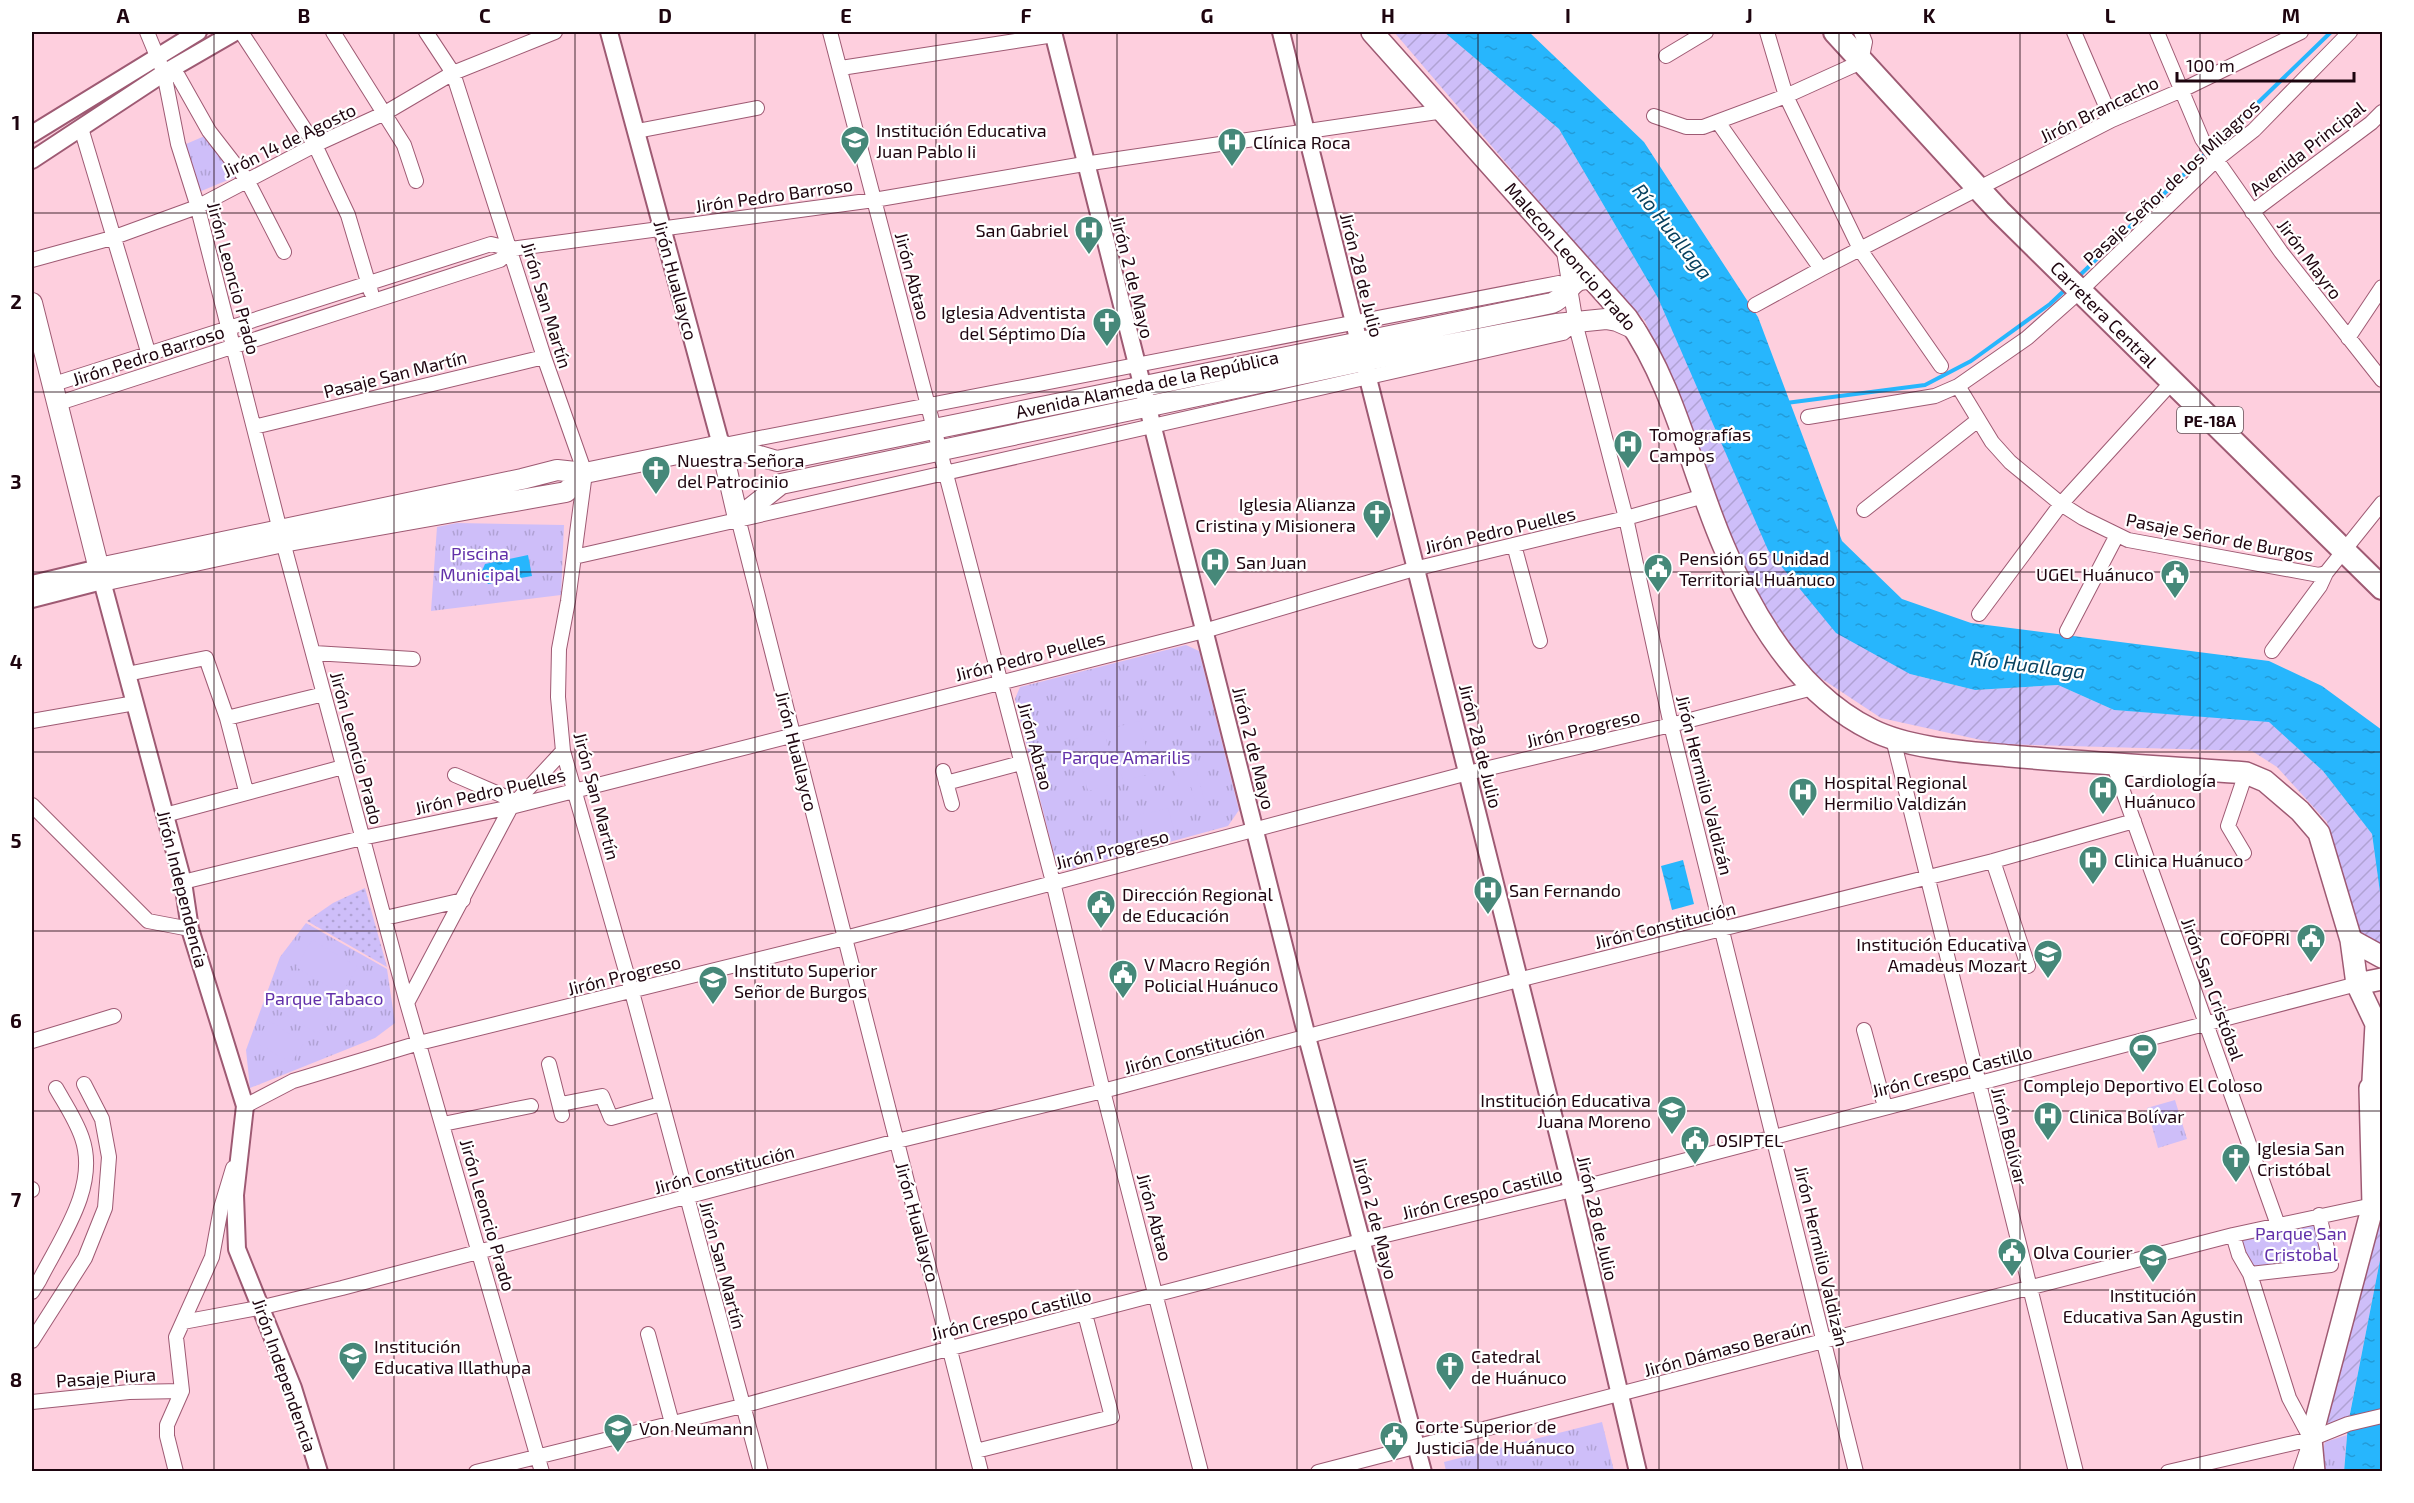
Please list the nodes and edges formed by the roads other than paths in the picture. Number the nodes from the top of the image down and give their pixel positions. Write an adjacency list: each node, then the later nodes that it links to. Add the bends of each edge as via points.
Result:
1 (147, 32): 22 (street, Jirón Leoncio Prado)
2 (198, 32): 22 (street)
3 (235, 32): 26 (street)
4 (241, 32): 42 (street)
5 (333, 32): 33 (street)
6 (426, 32): 27 (street, Jirón San Martín)
7 (555, 32): 27 (street, Jirón 14 de Agosto)
8 (609, 32): 39 (street, Jirón Huallayco)
9 (830, 32): 25 (street, Jirón Abtao)
10 (1281, 32): 40 (street, Jirón 28 de Julio)
11 (1372, 32): 31 (main road, Malecon Leoncio Prado)
12 (1706, 32): 23 (street)
13 (1767, 32): 29 (street)
14 (1836, 32): 24 (highway, Carretera Central / PE-18A)
15 (1861, 32): 24 (street, via 1865,42)
16 (2074, 32): 35 (street)
17 (2157, 32): 28 (street)
18 (2301, 32): 21 (street, Jirón Brancacho)
19 (2350, 32): 43 (street, Pasaje Señor de los Milagros, via 2262,122)
20 (1053, 33): 25 (street); 45 (street, Jirón 2 de Mayo)
21 (2287, 35): 28 (street, Jirón Brancacho)
22 (158, 56): 26 (street, Jirón Leoncio Prado); 41 (street)
23 (1666, 56)
24 (1861, 62): 29 (street); 48 (highway, Carretera Central / PE-18A)
25 (842, 68): 49 (street, Jirón Abtao)
26 (164, 73): 37 (street); 46 (street, via 178,76 209,131); 50 (street, Jirón Leoncio Prado, via 178,144)
27 (453, 73): 33 (street, Jirón 14 de Agosto); 55 (street, Jirón San Martín)
28 (2182, 90): 35 (street, Jirón Brancacho); 43 (street, Jirón Mayro, via 2202,139)
29 (1786, 96): 36 (street); 56 (street)
30 (757, 108): 39 (street)
31 (1444, 111): 40 (street, Jirón Pedro Barroso); 54 (main road, Malecon Leoncio Prado)
32 (2382, 112): 38 (street, Avenida Principal)
33 (385, 113): 42 (street, Jirón 14 de Agosto); 47 (street, via 404,145)
34 (1654, 116): 36 (street, via 1686,127)
35 (2112, 120): 48 (street, Jirón Brancacho)
36 (1718, 122): 59 (street)
37 (81, 128): 44 (street); 53 (street)
38 (2377, 128): 51 (street, Avenida Principal)
39 (637, 131): 52 (street, Jirón Huallayco)
40 (1307, 132): 45 (street, Jirón Pedro Barroso); 68 (street, Jirón 28 de Julio)
41 (32, 134)
42 (315, 145): 46 (street, Jirón 14 de Agosto); 61 (street, via 348,216)
43 (2215, 158): 51 (street, Jirón Mayro); 64 (street, Pasaje Señor de los Milagros)
44 (32, 160)
45 (1084, 164): 49 (street, Jirón Pedro Barroso); 77 (street, Jirón 2 de Mayo)
46 (247, 180): 50 (street, Jirón 14 de Agosto); 57 (street)
47 (416, 181)
48 (1978, 190): 56 (street, Jirón Brancacho); 64 (highway, Carretera Central / PE-18A)
49 (874, 200): 52 (street, Jirón Pedro Barroso); 85 (street, Jirón Abtao)
50 (197, 207): 53 (street, Jirón 14 de Agosto); 71 (street, Jirón Leoncio Prado)
51 (2252, 212): 72 (street, Jirón Mayro)
52 (663, 228): 55 (street, Jirón Pedro Barroso); 92 (street, Jirón Huallayco)
53 (112, 238): 58 (street, Jirón 14 de Agosto); 75 (street)
54 (1562, 244): 60 (main road, Malecon Leoncio Prado); 63 (street, Jirón Hermilio Valdizán)
55 (511, 249): 61 (street, via 491,244); 65 (street, Jirón Pedro Barroso, via 500,260); 76 (street, Jirón San Martín)
56 (1861, 251): 59 (street, Jirón Brancacho); 78 (street)
57 (284, 252)
58 (32, 260)
59 (1821, 269): 67 (street, Jirón Brancacho)
60 (1595, 281): 63 (main road, Avenida Alameda de la República, via 1584,278); 70 (main road, Malecon Leoncio Prado)
61 (369, 283): 65 (street); 71 (street)
62 (2382, 287): 72 (street)
63 (1569, 288): 68 (street, Avenida Alameda de la República, via 1559,283); 69 (street, Jirón Hermilio Valdizán); 73 (main road, Avenida Alameda de la República, via 1552,303)
64 (2079, 290): 81 (highway, Carretera Central / PE-18A); 83 (street, Pasaje Señor de los Milagros, via 2027,338)
65 (373, 300): 74 (street, Jirón Pedro Barroso)
66 (32, 303): 84 (main road, Jirón Independencia)
67 (1755, 305)
68 (1353, 321): 73 (street, Jirón 28 de Julio); 77 (street, Avenida Alameda de la República)
69 (1575, 322): 70 (main road, Avenida Alameda de la República, via 1606,319); 79 (main road, Avenida Alameda de la República); 100 (street, Jirón Hermilio Valdizán)
70 (1635, 329): 96 (main road, Malecon Leoncio Prado, via 1663,380)
71 (229, 330): 74 (street, Jirón Leoncio Prado); 75 (street)
72 (2348, 338): 80 (street, Jirón Mayro)
73 (1358, 341): 79 (street, Jirón 28 de Julio); 82 (main road, Avenida Alameda de la República)
74 (234, 346): 84 (street, Jirón Pedro Barroso); 89 (street, Jirón Leoncio Prado)
75 (149, 355): 84 (street)
76 (544, 357): 89 (street, Pasaje San Martín); 95 (street, Jirón San Martín)
77 (1136, 364): 82 (street, Jirón 2 de Mayo); 85 (street, Avenida Alameda de la República)
78 (1941, 366)
79 (1365, 370): 86 (main road, Avenida Alameda de la República); 90 (street, Avenida Alameda de la República); 107 (street, Jirón 28 de Julio)
80 (2382, 380)
81 (2172, 382): 98 (street); 105 (highway, Carretera Central / PE-18A)
82 (1141, 385): 86 (street, Jirón 2 de Mayo); 91 (main road, Avenida Alameda de la República)
83 (1958, 386): 87 (street, Pasaje Señor de los Milagros, via 1935,396); 88 (street, Pasaje Señor de Burgos)
84 (56, 393): 109 (main road, Jirón Independencia)
85 (928, 405): 91 (street, Jirón Abtao); 92 (street, Avenida Alameda de la República)
86 (1147, 407): 90 (street, Jirón 2 de Mayo); 93 (main road, Avenida Alameda de la República)
87 (1808, 417)
88 (1978, 420): 98 (street, Pasaje Señor de Burgos, via 2010,462); 99 (street)
89 (254, 427): 102 (street, Jirón Leoncio Prado)
90 (1152, 427): 94 (street, Avenida Alameda de la República); 114 (street, Jirón 2 de Mayo)
91 (934, 428): 92 (main road, Avenida Alameda de la República, via 777,461); 93 (street, Jirón Abtao)
92 (721, 445): 95 (main road, Avenida Alameda de la República); 101 (main road, Jirón Huallayco)
93 (939, 450): 94 (street, Jirón Abtao); 101 (main road, Avenida Alameda de la República, via 781,484)
94 (945, 472): 101 (street, Avenida Alameda de la República); 121 (street, Jirón Abtao)
95 (585, 473): 102 (main road, via 566,492); 106 (street, Jirón San Martín)
96 (1704, 496): 100 (street, Jirón Pedro Puelles); 122 (main road, Malecon Leoncio Prado, via 1746,596 1793,667)
97 (2382, 503): 105 (street, Pasaje Señor de Burgos)
98 (2061, 504): 103 (street, Pasaje Señor de Burgos); 113 (street)
99 (1864, 510)
100 (1626, 518): 104 (street, Jirón Pedro Puelles); 127 (street, Jirón Hermilio Valdizán)
101 (738, 519): 106 (street, Avenida Alameda de la República); 128 (street, Jirón Huallayco)
102 (282, 535): 109 (main road); 118 (street, Jirón Leoncio Prado)
103 (2117, 535): 108 (street, Pasaje Señor de Burgos, via 2319,575); 115 (street)
104 (1514, 545): 107 (street, Jirón Pedro Puelles); 116 (street)
105 (2342, 551): 108 (street, Pasaje Señor de Burgos); 111 (highway, Carretera Central / PE-18A)
106 (574, 557): 130 (street, Jirón San Martín, via 559,649)
107 (1414, 569): 114 (street, Jirón Pedro Puelles); 134 (street, Jirón 28 de Julio)
108 (2326, 573): 117 (street)
109 (100, 574): 110 (street); 112 (street); 120 (street, Jirón Independencia)
110 (32, 584)
111 (2382, 588)
112 (32, 599)
113 (1978, 614)
114 (1204, 631): 121 (street, Jirón Pedro Puelles); 144 (street, Jirón 2 de Mayo)
115 (2067, 631)
116 (1539, 641)
117 (2272, 651)
118 (314, 652): 119 (street); 123 (street, Jirón Leoncio Prado)
119 (413, 659)
120 (127, 674): 124 (street, Jirón Independencia); 125 (street, via 206,658)
121 (1000, 682): 128 (street, Jirón Pedro Puelles); 131 (street, Jirón Abtao)
122 (1813, 688): 127 (street, Jirón Progreso); 129 (main road, Malecon Leoncio Prado, via 1850,717)
123 (324, 694): 125 (street); 133 (street, Jirón Leoncio Prado)
124 (135, 703): 126 (street); 142 (street, Jirón Independencia)
125 (228, 718): 138 (street)
126 (32, 721)
127 (1671, 725): 134 (street, Jirón Progreso); 154 (street, Jirón Hermilio Valdizán)
128 (793, 736): 137 (street, Jirón Pedro Puelles); 155 (street, Jirón Huallayco)
129 (1893, 739): 132 (main road, Malecon Leoncio Prado, via 1974,753); 148 (street, Jirón Bolívar)
130 (563, 752): 137 (street, Jirón San Martín); 139 (street)
131 (1022, 763): 140 (street, via 945,777); 150 (street, Jirón Abtao)
132 (2115, 766): 135 (main road, Malecon Leoncio Prado); 143 (street, Jirón San Cristóbal)
133 (343, 767): 138 (street); 145 (street, Jirón Leoncio Prado)
134 (1468, 773): 144 (street, Jirón Progreso); 161 (street, Jirón 28 de Julio)
135 (2246, 773): 146 (street, via 2228,825); 156 (main road, Malecon Leoncio Prado, via 2265,781 2319,833)
136 (455, 775): 139 (street)
137 (576, 790): 139 (street, Jirón Pedro Puelles); 163 (street, Jirón San Martín)
138 (246, 791): 142 (street)
139 (513, 804): 145 (street, Jirón Pedro Puelles); 151 (street)
140 (952, 804)
141 (32, 805): 153 (street, via 148,921)
142 (165, 814): 149 (street, Jirón Independencia)
143 (2134, 821): 147 (street, Jirón Constitución); 166 (street, Jirón San Cristóbal)
144 (1255, 831): 150 (street, Jirón Progreso); 168 (street, Jirón 2 de Mayo)
145 (362, 838): 149 (street, Jirón Pedro Puelles); 152 (street, Jirón Leoncio Prado)
146 (2244, 853)
147 (1993, 861): 148 (street, Jirón Constitución); 159 (street)
148 (1927, 876): 154 (street, Jirón Constitución); 173 (street, Jirón Bolívar)
149 (183, 882): 153 (street, Jirón Independencia)
150 (1053, 882): 155 (street, Jirón Progreso); 175 (street, Jirón Abtao)
151 (463, 900): 152 (street); 164 (street)
152 (385, 918): 164 (street, Jirón Leoncio Prado)
153 (190, 929): 177 (street, Jirón Independencia)
154 (1722, 930): 161 (street, Jirón Constitución); 181 (street, Jirón Hermilio Valdizán)
155 (845, 938): 163 (street, Jirón Progreso); 182 (street, Jirón Huallayco)
156 (2352, 940): 157 (main road); 162 (main road, Malecon Leoncio Prado)
157 (2382, 957)
158 (2382, 965): 162 (main road)
159 (2028, 966)
160 (2382, 979): 162 (main road)
161 (1518, 980): 168 (street, Jirón Constitución); 184 (street, Jirón 28 de Julio)
162 (2358, 984): 166 (street, Jirón Crespo Castillo); 186 (main road, Malecon Leoncio Prado, via 2376,1024)
163 (632, 992): 170 (street, Jirón Progreso); 176 (street, Jirón San Martín)
164 (407, 1003): 170 (street, Jirón Leoncio Prado)
165 (114, 1016): 169 (street)
166 (2206, 1023): 173 (street, Jirón Crespo Castillo); 188 (street, Jirón San Cristóbal)
167 (1864, 1030): 179 (street)
168 (1307, 1037): 175 (street, Jirón Constitución); 190 (street, Jirón 2 de Mayo)
169 (32, 1041)
170 (419, 1043): 177 (street, Jirón Progreso, via 293,1081); 180 (street, Jirón Leoncio Prado)
171 (549, 1064): 176 (street, via 562,1110 602,1096 611,1118)
172 (84, 1084): 200 (street, via 102,1119 109,1157 105,1208 85,1258)
173 (1978, 1084): 179 (street, Jirón Crespo Castillo); 193 (street, Jirón Bolívar)
174 (56, 1088): 194 (street, via 83,1140 85,1188)
175 (1103, 1091): 182 (street, Jirón Constitución); 195 (street, Jirón Abtao)
176 (661, 1104): 185 (street, Jirón San Martín)
177 (244, 1106): 183 (street, Jirón Independencia)
178 (531, 1106): 180 (street)
179 (1885, 1107): 181 (street, Jirón Crespo Castillo)
180 (443, 1124): 191 (street, Jirón Leoncio Prado)
181 (1774, 1135): 184 (street, Jirón Crespo Castillo); 201 (street, Jirón Hermilio Valdizán)
182 (897, 1141): 185 (street, Jirón Constitución); 202 (street, Jirón Huallayco)
183 (240, 1142): 196 (street, Jirón Independencia, via 235,1195 237,1249); 198 (street, via 212,1257)
184 (1572, 1190): 190 (street, Jirón Crespo Castillo); 204 (street, Jirón 28 de Julio)
185 (687, 1198): 191 (street, Jirón Constitución); 206 (street, Jirón San Martín)
186 (2373, 1205): 187 (street, Jirón Dámaso Beraún); 209 (main road)
187 (2319, 1215): 188 (street, Jirón Dámaso Beraún); 192 (street, via 2331,1265)
188 (2278, 1225): 189 (street, Jirón Dámaso Beraún)
189 (2233, 1235): 192 (street, via 2238,1255); 193 (street, Jirón Dámaso Beraún)
190 (1362, 1241): 195 (street, Jirón Crespo Castillo); 210 (street, Jirón 2 de Mayo)
191 (480, 1251): 196 (street, Jirón Constitución); 212 (street, Jirón Leoncio Prado)
192 (2250, 1274): 209 (street, via 2289,1398)
193 (2029, 1287): 201 (street, Jirón Dámaso Beraún); 224 (street, Jirón Bolívar)
194 (32, 1292)
195 (1157, 1295): 197 (street, Jirón Crespo Castillo); 219 (street, Jirón Abtao)
196 (263, 1307): 198 (street, Jirón Constitución); 214 (street, Jirón Independencia)
197 (1085, 1314): 202 (street, Jirón Crespo Castillo); 211 (street, via 1112,1417)
198 (183, 1322): 203 (street, via 176,1337)
199 (648, 1334): 208 (street)
200 (32, 1341)
201 (1823, 1341): 204 (street, Jirón Dámaso Beraún); 223 (street, Jirón Hermilio Valdizán)
202 (951, 1348): 206 (street, Jirón Crespo Castillo); 211 (street, Jirón Huallayco)
203 (182, 1391): 205 (street, Pasaje Piura); 213 (street, via 167,1425)
204 (1619, 1394): 210 (street, Jirón Dámaso Beraún); 222 (street, Jirón 28 de Julio)
205 (32, 1402)
206 (742, 1406): 208 (street, Jirón Crespo Castillo); 217 (street, Jirón San Martín)
207 (2382, 1416): 209 (street)
208 (672, 1423): 212 (street, Jirón Crespo Castillo)
209 (2311, 1439): 225 (street); 226 (street); 227 (main road)
210 (1417, 1445): 220 (street, Jirón Dámaso Beraún); 221 (street, Jirón 2 de Mayo)
211 (976, 1451): 218 (street, Jirón Huallayco)
212 (538, 1456): 215 (street, Jirón Crespo Castillo); 216 (street, Jirón Leoncio Prado)
213 (176, 1472)
214 (319, 1472)
215 (476, 1472)
216 (542, 1472)
217 (761, 1472)
218 (981, 1472)
219 (1201, 1472)
220 (1318, 1472)
221 (1423, 1472)
222 (1638, 1472)
223 (1856, 1472)
224 (2076, 1472)
225 (2168, 1472)
226 (2300, 1472)
227 (2314, 1472)

